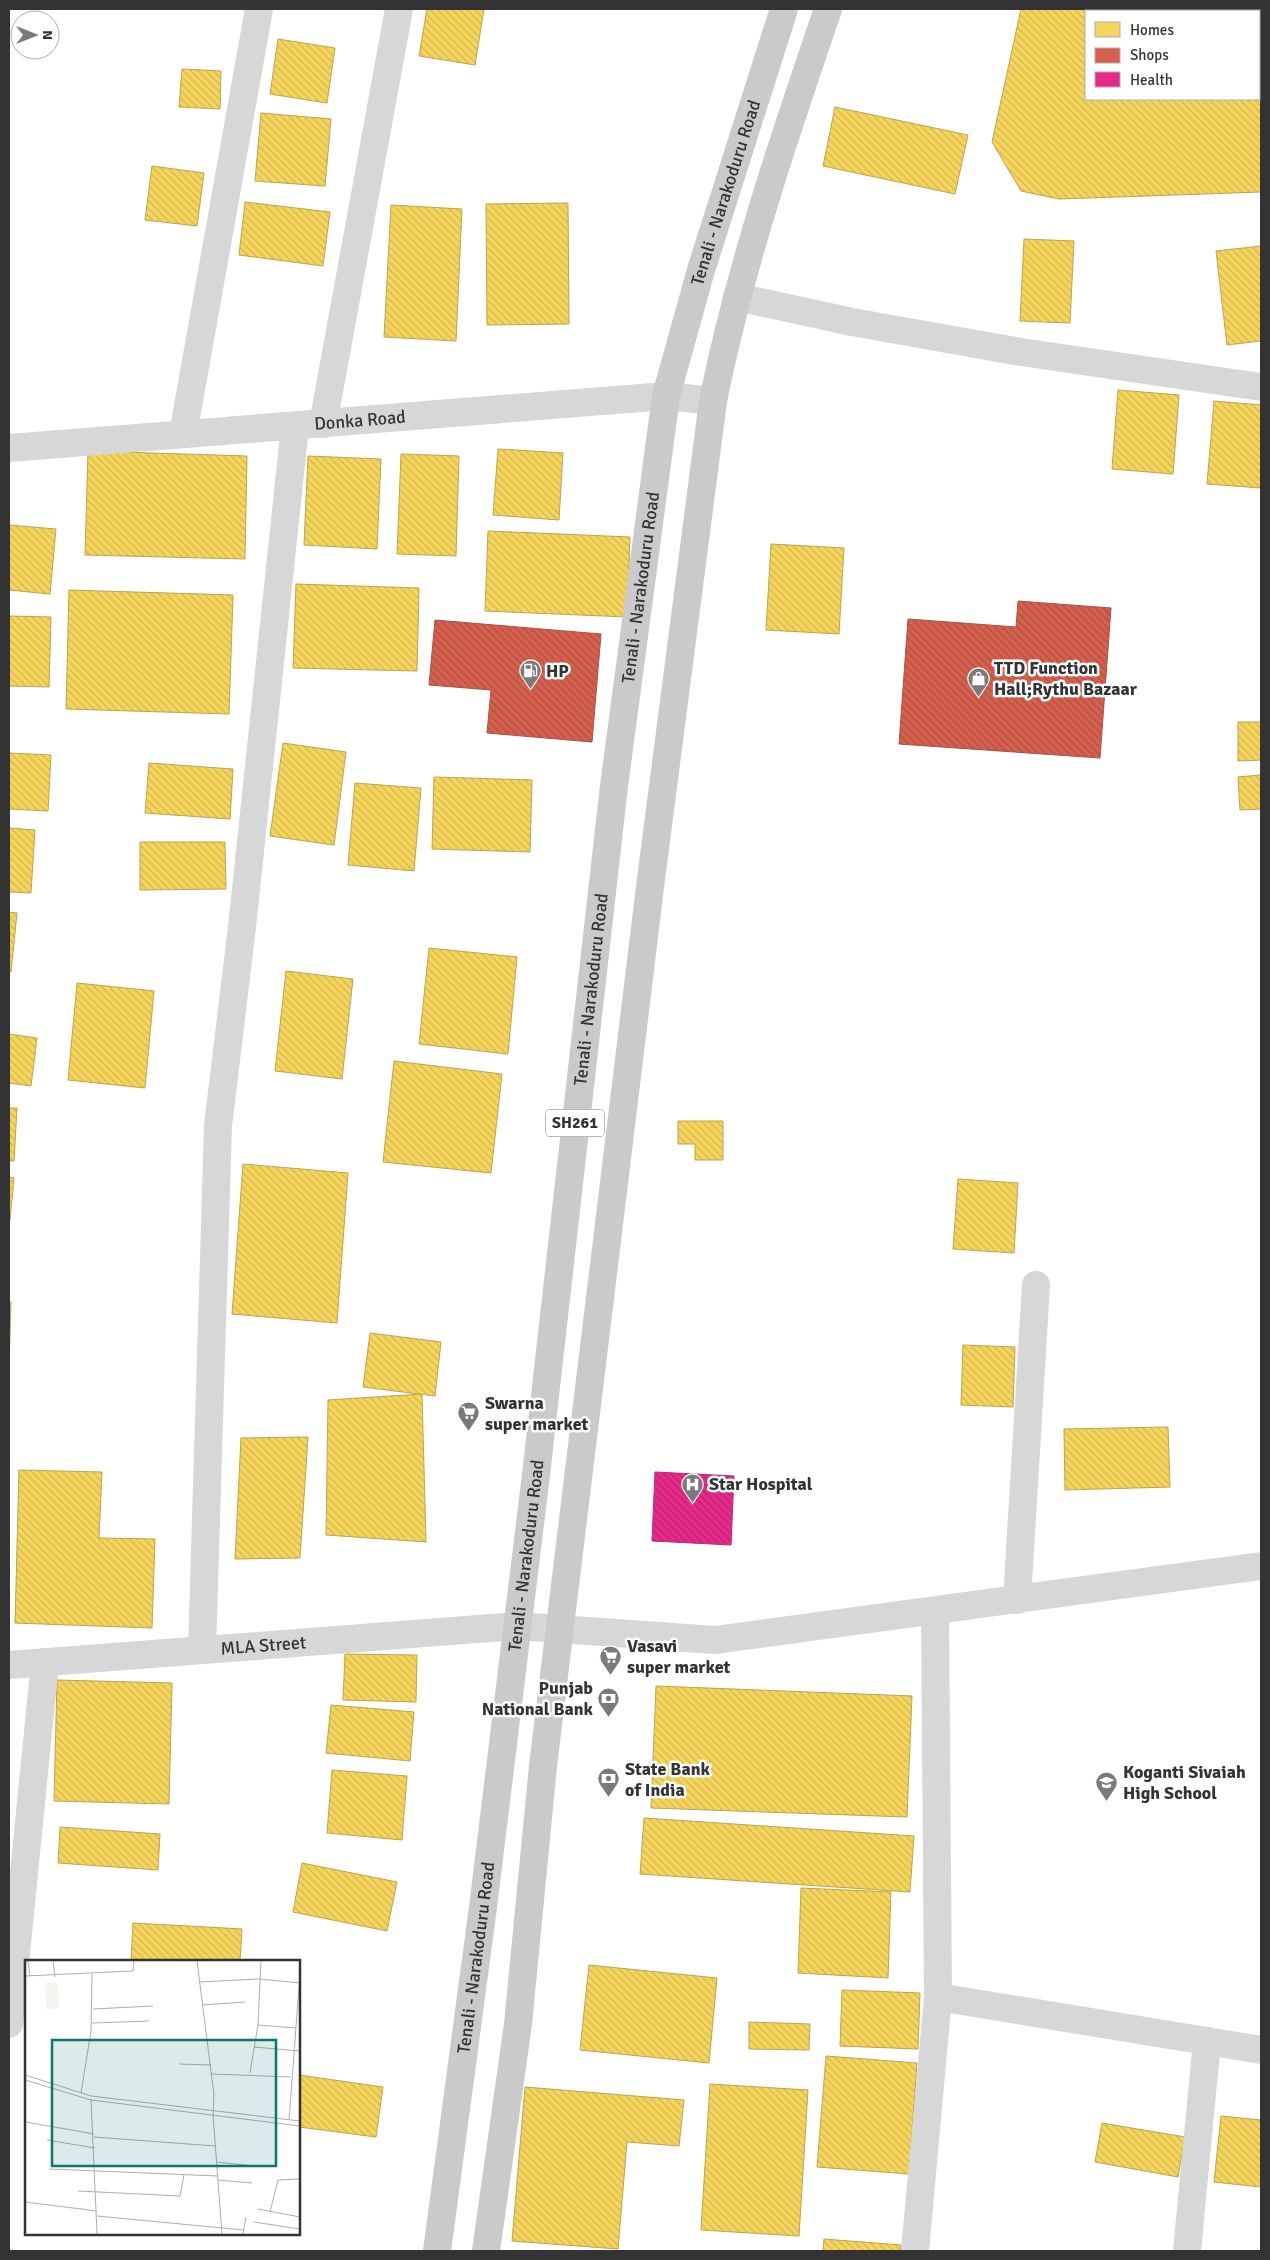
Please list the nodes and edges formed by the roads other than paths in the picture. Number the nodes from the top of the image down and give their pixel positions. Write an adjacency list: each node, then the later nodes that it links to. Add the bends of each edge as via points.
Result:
1 (259, 9): 11 (street)
2 (399, 9): 9 (street)
3 (784, 9): 7 (main road, Tenali - Narakoduru Road / SH261, via 701,270)
4 (828, 9): 5 (main road, SH261, via 771,180)
5 (737, 297): 6 (street, via 852,322 1021,352); 8 (main road, SH261)
6 (1261, 387)
7 (666, 396): 8 (street, Donka Road); 9 (street, Donka Road); 17 (main road, Tenali - Narakoduru Road / SH261, via 614,786)
8 (713, 400): 18 (main road, SH261)
9 (322, 424): 10 (street, Donka Road)
10 (295, 426): 11 (street, Donka Road); 19 (street, via 218,1126)
11 (183, 434): 12 (street, Donka Road)
12 (9, 448)
13 (1036, 1285): 15 (street)
14 (1261, 1566): 15 (street, MLA Street)
15 (1017, 1600): 16 (street, MLA Street)
16 (935, 1612): 18 (street, MLA Street, via 715,1640); 22 (street)
17 (518, 1626): 18 (street, MLA Street); 19 (street, MLA Street); 26 (main road, Tenali - Narakoduru Road / SH261)
18 (560, 1629): 27 (main road, SH261, via 518,2024)
19 (202, 1650): 20 (street, MLA Street)
20 (45, 1662): 21 (street, MLA Street); 23 (street)
21 (9, 1665)
22 (938, 1996): 24 (street); 28 (street)
23 (9, 2024)
24 (1206, 2041): 25 (street); 29 (street)
25 (1261, 2050)
26 (437, 2251)
27 (486, 2251)
28 (915, 2251)
29 (1187, 2251)

